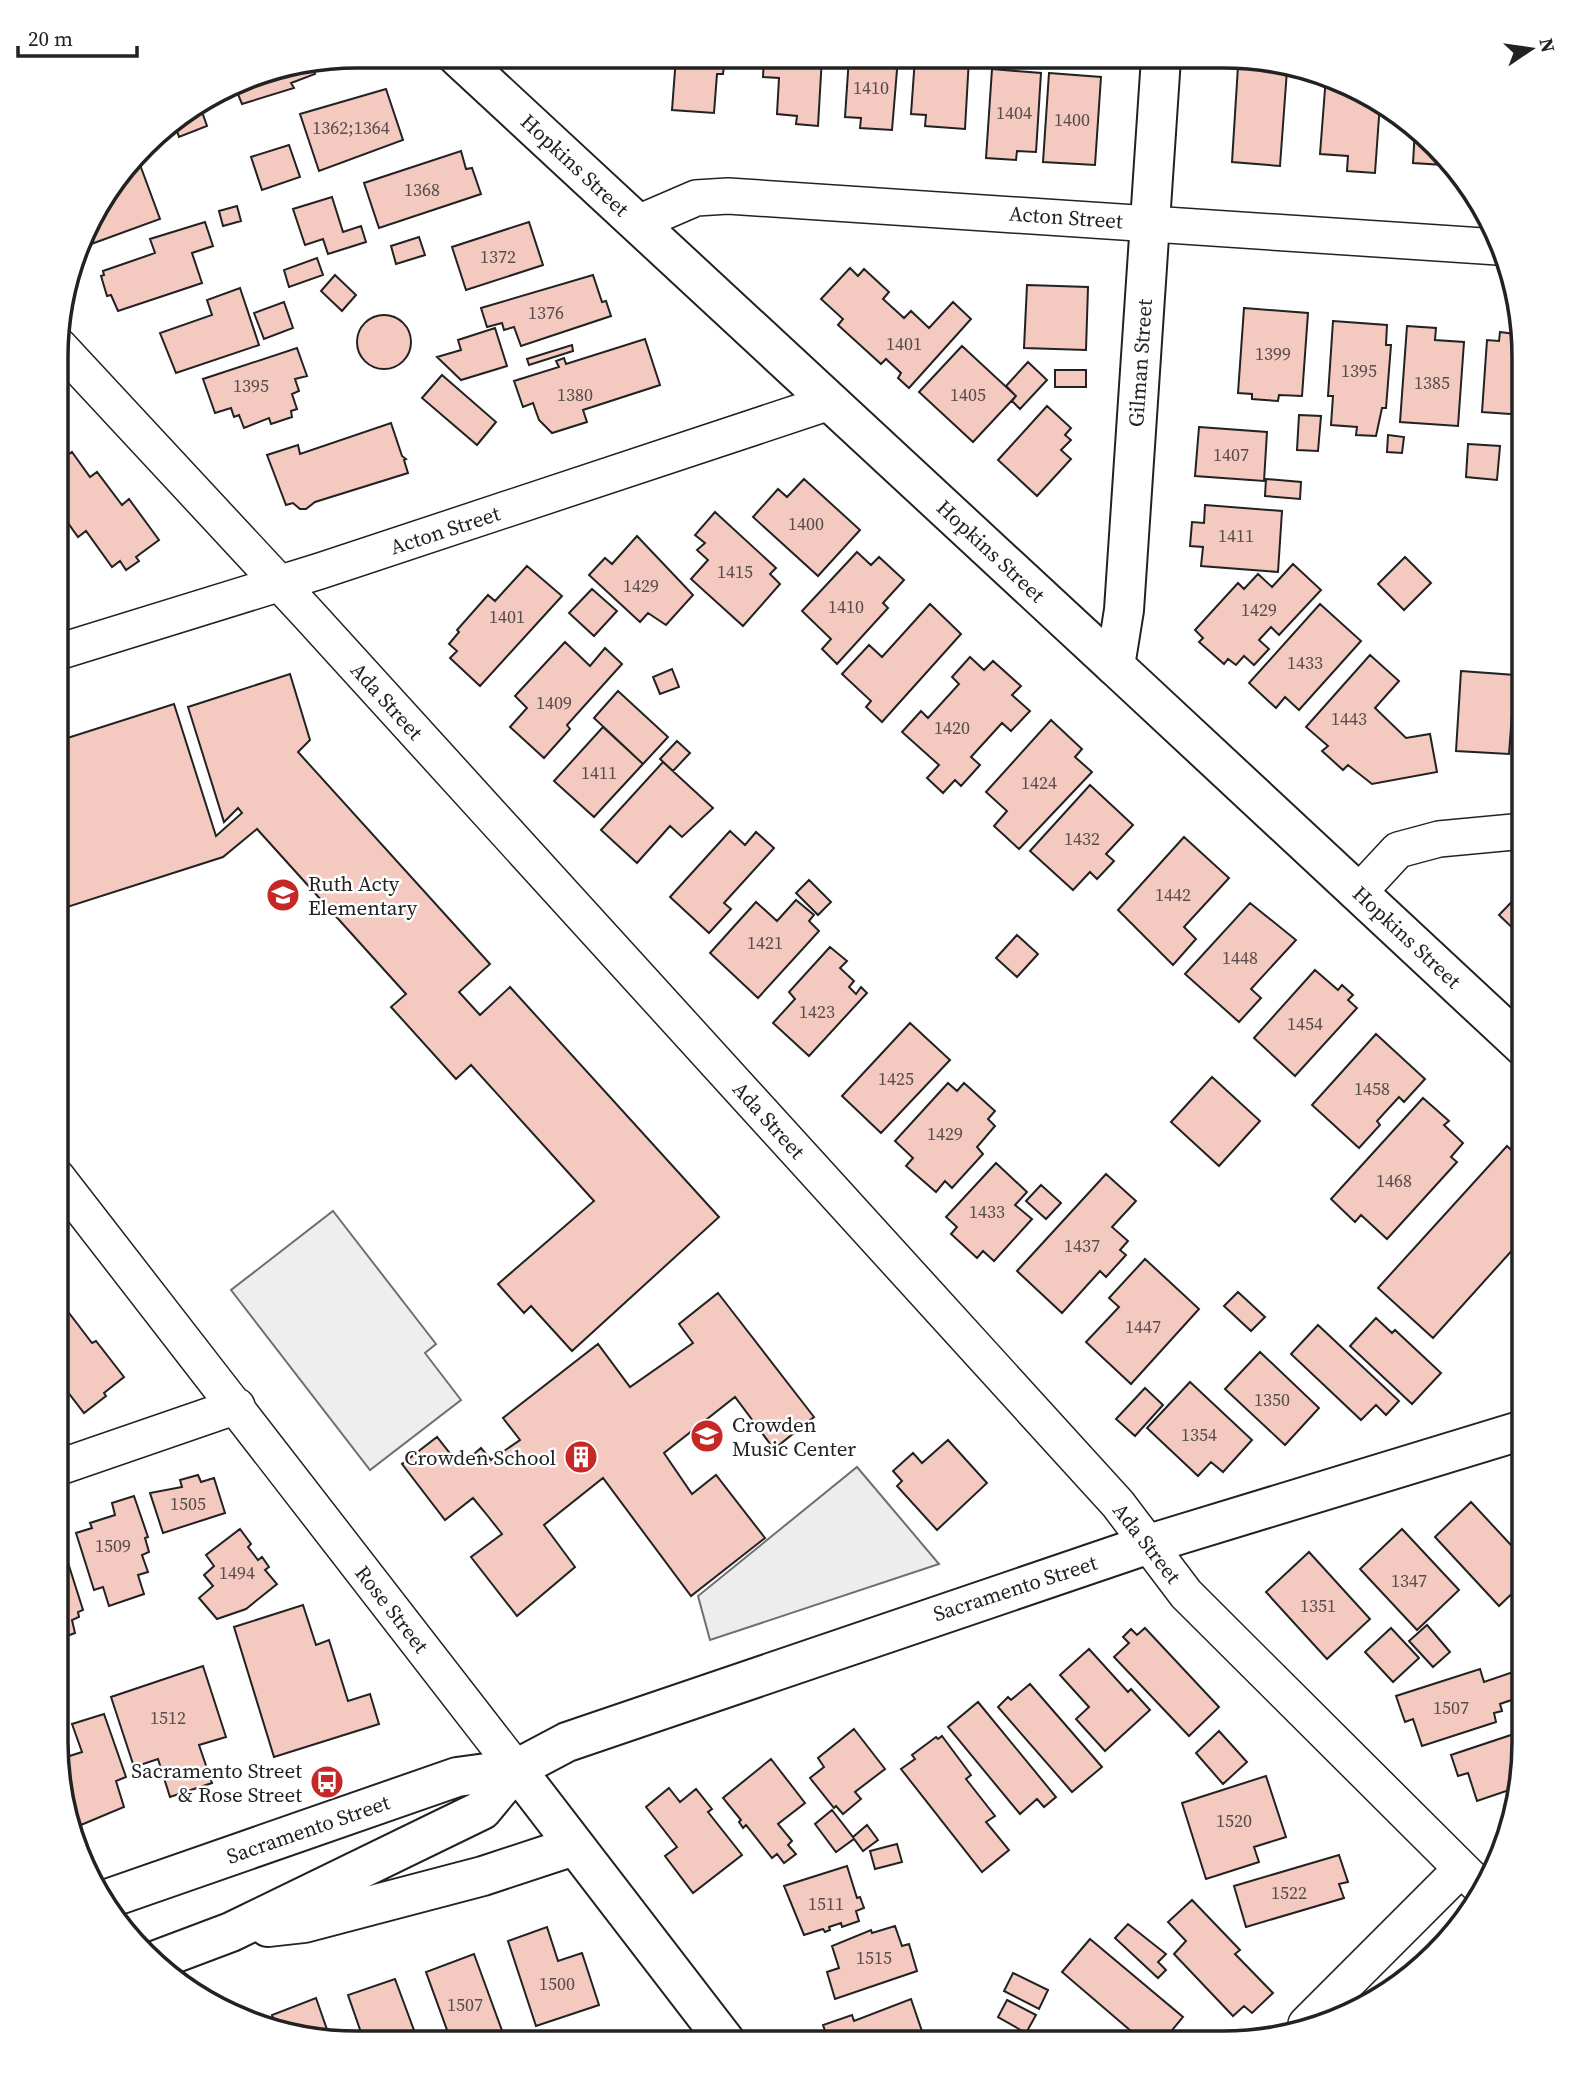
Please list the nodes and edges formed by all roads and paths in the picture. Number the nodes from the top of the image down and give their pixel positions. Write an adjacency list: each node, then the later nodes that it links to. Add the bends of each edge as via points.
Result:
1 (470, 68): 4 (street, Hopkins Street)
2 (1160, 68): 3 (street, Gilman Street)
3 (1150, 222): 4 (street, Acton Street, via 728,196 696,198); 5 (street, Acton Street); 10 (street, Gilman Street, via 1124,610)
4 (638, 223): 7 (street, Hopkins Street)
5 (1490, 246)
6 (68, 356): 8 (street, Ada Street)
7 (830, 402): 8 (street, Acton Street); 10 (street, Hopkins Street)
8 (278, 584): 9 (street, Acton Street); 18 (street, Ada Street, via 1118,1504)
9 (68, 649)
10 (1115, 666): 12 (street, Hopkins Street)
11 (1512, 832): 12 (street, via 1438,839 1398,850)
12 (1359, 892): 13 (street, Hopkins Street)
13 (1512, 1036)
14 (68, 1191): 15 (street, Rose Street)
15 (236, 1406): 17 (street); 19 (street, Rose Street)
16 (1512, 1434): 18 (street, Sacramento Street)
17 (68, 1464)
18 (1149, 1544): 19 (street, Sacramento Street, via 567,1742); 21 (street, Ada Street, via 1186,1594)
19 (516, 1769): 20 (street, Rose Street); 22 (street, Sacramento Street, via 457,1777); 23 (street, Sacramento Street, via 482,1810)
20 (574, 1846): 23 (street, via 483,1876 304,1923); 26 (street, Rose Street)
21 (1472, 1880): 25 (street)
22 (114, 1897)
23 (232, 1932): 24 (street, Sacramento Street)
24 (165, 1957)
25 (1317, 2015)
26 (717, 2031)

